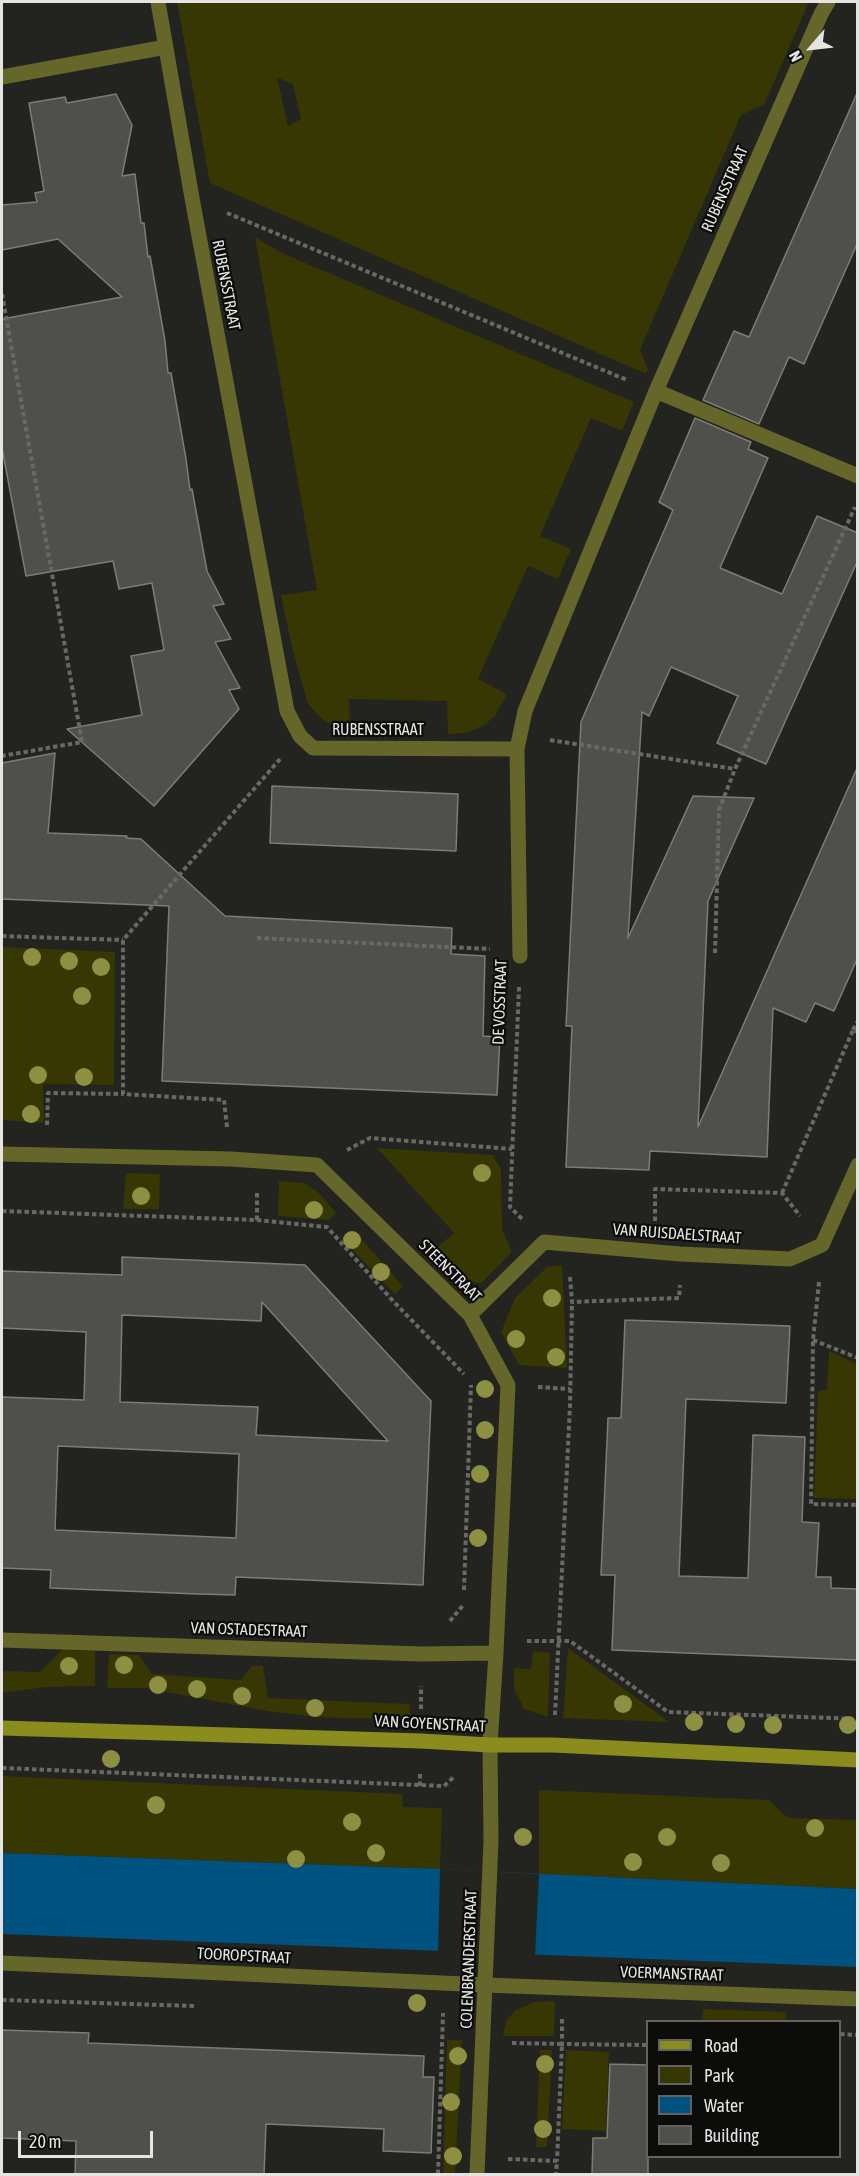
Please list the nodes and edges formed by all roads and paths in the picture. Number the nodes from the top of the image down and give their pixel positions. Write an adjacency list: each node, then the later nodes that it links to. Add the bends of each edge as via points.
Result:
1 (158, 2): 3 (street, RUBENSSTRAAT)
2 (828, 2): 7 (street, RUBENSSTRAAT)
3 (166, 47): 4 (street); 5 (street, RUBENSSTRAAT)
4 (2, 76)
5 (192, 198): 7 (path, RUBENSSTRAAT); 10 (street, RUBENSSTRAAT, via 287,711)
6 (2, 294): 12 (path, via 82,742)
7 (656, 392): 8 (street); 11 (street, RUBENSSTRAAT, via 525,711)
8 (858, 476)
9 (858, 502): 13 (path)
10 (300, 736): 11 (street, RUBENSSTRAAT, via 313,748); 16 (path)
11 (518, 742): 13 (path); 17 (street, DE VOSSTRAAT)
12 (2, 756)
13 (735, 769): 18 (path, via 719,810)
14 (2, 936): 16 (path)
15 (257, 938): 17 (path, via 502,950)
16 (123, 940): 22 (path)
17 (519, 940): 19 (street, DE VOSSTRAAT)
18 (715, 953)
19 (520, 956): 23 (path, DE VOSSTRAAT)
20 (858, 1021): 21 (path)
21 (855, 1031): 29 (path)
22 (123, 1094): 25 (path, via 48,1093); 26 (path, via 224,1100)
23 (512, 1149): 27 (path, via 370,1138); 32 (path, DE VOSSTRAAT, via 510,1208)
24 (2, 1154): 25 (street)
25 (47, 1156): 26 (street)
26 (231, 1159): 27 (street); 31 (path, via 257,1183)
27 (317, 1165): 38 (street, STEENSTRAAT)
28 (858, 1166): 34 (street)
29 (782, 1192): 34 (path); 35 (path, via 656,1189)
30 (2, 1211): 31 (path)
31 (256, 1220): 42 (path, via 327,1227 471,1381 464,1606)
32 (544, 1242): 33 (street, VAN RUISDAELSTRAAT); 38 (street)
33 (568, 1244): 35 (street, VAN RUISDAELSTRAAT); 37 (path)
34 (822, 1245): 36 (street, VAN RUISDAELSTRAAT, via 790,1259); 39 (path)
35 (654, 1252): 36 (street, VAN RUISDAELSTRAAT)
36 (681, 1254): 37 (path, via 679,1298)
37 (572, 1302): 44 (path)
38 (470, 1315): 45 (street, STEENSTRAAT, via 508,1384)
39 (813, 1340): 40 (path); 41 (path, via 811,1504)
40 (858, 1358)
41 (858, 1505)
42 (451, 1620): 45 (path); 46 (path)
43 (2, 1640): 46 (street, VAN OSTADESTRAAT)
44 (558, 1641): 45 (path); 47 (path, via 570,1641 668,1712); 51 (path)
45 (496, 1647): 46 (street, VAN OSTADESTRAAT); 50 (street, STEENSTRAAT)
46 (421, 1654): 49 (path)
47 (858, 1719)
48 (2, 1728): 49 (street, VAN GOYENSTRAAT)
49 (421, 1741): 50 (street, VAN GOYENSTRAAT); 54 (path)
50 (490, 1745): 51 (street, VAN GOYENSTRAAT); 54 (path, via 444,1786); 57 (street, COLENBRANDERSTRAAT)
51 (553, 1745): 52 (street, VAN GOYENSTRAAT)
52 (858, 1760)
53 (2, 1768): 54 (path)
54 (420, 1786)
55 (2, 1963): 56 (street, TOOROPSTRAAT)
56 (444, 1983): 57 (street, TOOROPSTRAAT); 60 (path)
57 (486, 1985): 58 (street, VOERMANSTRAAT); 63 (street, COLENBRANDERSTRAAT)
58 (563, 1988): 59 (street, VOERMANSTRAAT); 64 (path)
59 (858, 1999)
60 (442, 2015): 63 (path); 68 (path)
61 (841, 2034): 62 (path)
62 (858, 2035)
63 (483, 2042): 64 (path); 66 (street, COLENBRANDERSTRAAT)
64 (562, 2044): 65 (path); 67 (path)
65 (646, 2045)
66 (478, 2158): 67 (path); 69 (street, COLENBRANDERSTRAAT)
67 (557, 2161): 70 (path)
68 (438, 2175)
69 (477, 2175)
70 (556, 2175)

